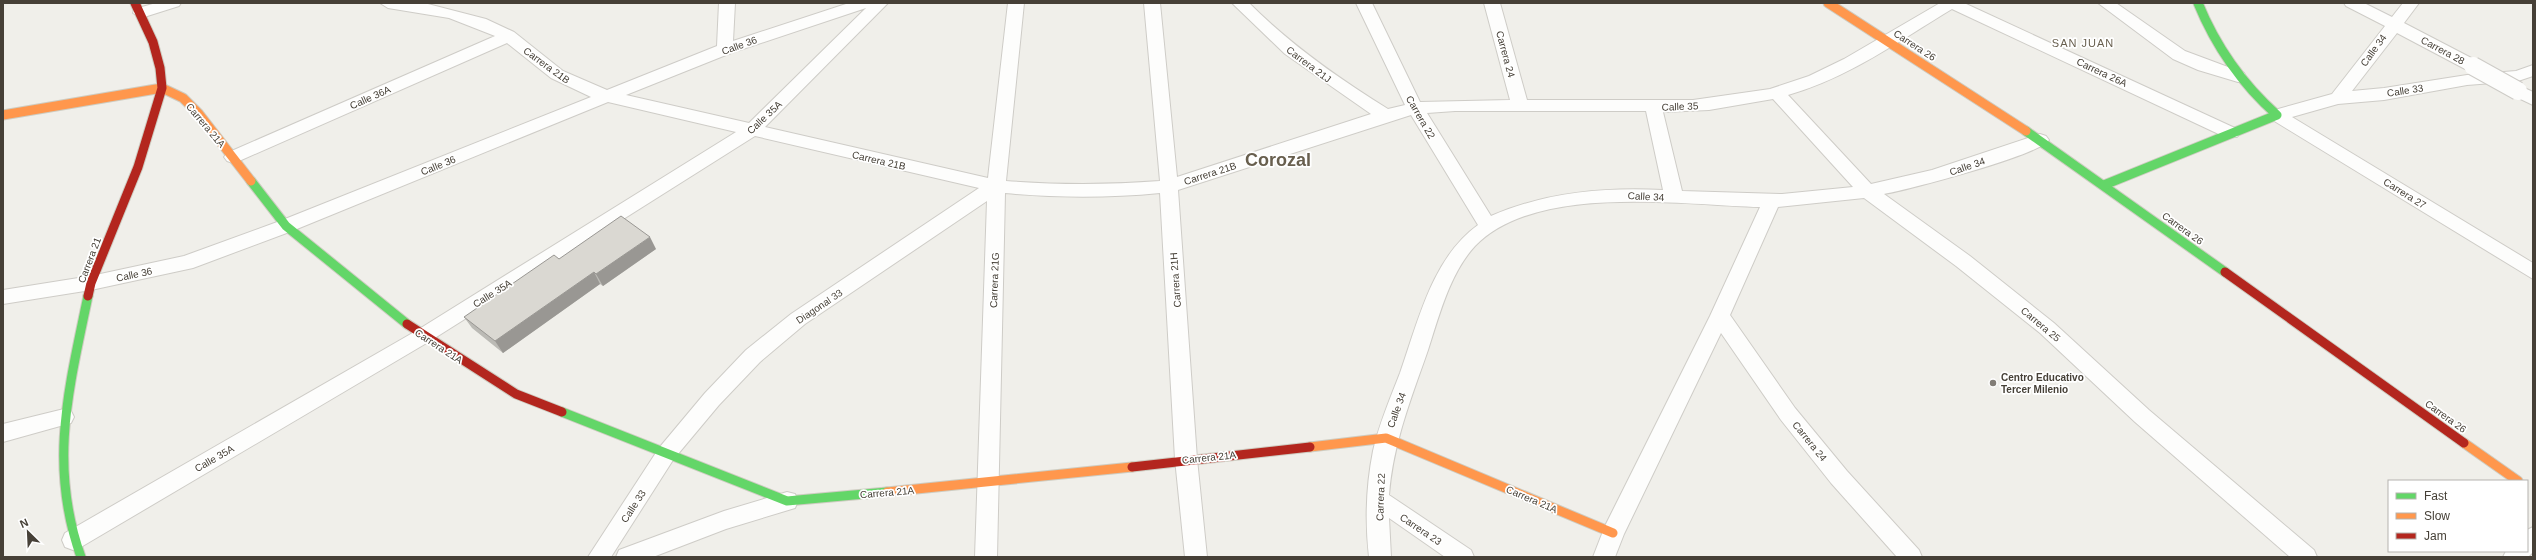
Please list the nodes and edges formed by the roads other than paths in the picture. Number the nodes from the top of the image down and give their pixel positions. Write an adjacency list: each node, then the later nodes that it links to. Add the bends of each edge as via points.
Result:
1 (173, 3): 17 (street)
2 (388, 3): 19 (street, Carrera 21B, via 447,12)
3 (727, 3): 21 (street)
4 (865, 3): 21 (street, Calle 36)
5 (880, 3): 35 (street, Calle 35A)
6 (1016, 3): 40 (street, Carrera 21G)
7 (1152, 3): 41 (street, Carrera 21H)
8 (1240, 3): 32 (street, Carrera 21J, via 1268,33 1297,56 1338,86)
9 (1364, 3): 31 (street, Carrera 22)
10 (1492, 3): 29 (street, Carrera 24)
11 (1828, 3): 20 (street, Carrera 26)
12 (1951, 3): 20 (street, Calle 35); 36 (street, Carrera 26A)
13 (2106, 3): 23 (street, via 2179,54 2204,66)
14 (2198, 3): 23 (street, via 2217,48)
15 (2352, 3): 18 (street, Carrera 28)
16 (2411, 3): 18 (street, Calle 34)
17 (138, 8): 24 (street, Carrera 21, via 160,68)
18 (2393, 24): 27 (street, Calle 34); 28 (street, Carrera 28, bridge)
19 (508, 36): 26 (street, Carrera 21B, via 559,76 580,87); 38 (street, Calle 36A)
20 (1887, 40): 25 (street, Calle 35, via 1815,80); 37 (street, Carrera 26)
21 (725, 50): 26 (street, Calle 36)
22 (2533, 70): 27 (street, Calle 33, via 2518,76 2467,80 2384,94)
23 (2238, 77): 33 (street, via 2252,94)
24 (162, 88): 34 (street); 38 (street, Carrera 21A, via 183,98 199,114); 48 (street, Carrera 21, via 138,167)
25 (1777, 93): 30 (street, Calle 35, via 1732,102); 42 (street, Carrera 25)
26 (609, 97): 35 (street, Carrera 21B); 45 (street, Calle 36)
27 (2338, 98): 33 (street, Calle 33)
28 (2533, 99)
29 (1520, 106): 30 (street, Calle 35); 31 (street, Calle 35, via 1454,105)
30 (1653, 107): 43 (street)
31 (1414, 108): 32 (street, Calle 35); 46 (street, Carrera 22)
32 (1386, 114): 41 (street, Carrera 21B)
33 (2277, 115): 36 (street, Calle 33); 47 (street, Carrera 27)
34 (3, 116)
35 (751, 131): 40 (street, Carrera 21B); 51 (street, Calle 35A)
36 (2231, 133): 39 (street, Calle 33)
37 (2040, 140): 39 (street, Carrera 26); 42 (street, Calle 34, via 1954,172)
38 (232, 158): 45 (street, Carrera 21A)
39 (2104, 185): 57 (street, Carrera 26)
40 (996, 186): 41 (street, Carrera 21B, via 1081,191); 55 (street, Diagonal 33, via 798,319 753,356 712,399); 58 (street, Carrera 21G)
41 (1169, 186): 56 (street, Carrera 21H)
42 (1867, 191): 44 (street, Calle 34); 72 (street, Carrera 25, via 1963,261 2047,328 2142,416)
43 (1674, 197): 44 (street, Calle 34); 46 (street, Calle 34, via 1617,194 1570,199 1524,210)
44 (1772, 201): 50 (street)
45 (286, 226): 48 (street, Calle 36, via 186,263); 51 (street, Carrera 21A)
46 (1488, 226): 54 (street, Calle 34, via 1468,242 1433,307)
47 (2533, 272)
48 (91, 283): 49 (street, Calle 36); 52 (street, Carrera 21)
49 (3, 297)
50 (1720, 316): 61 (street); 71 (street, Carrera 24, via 1788,414)
51 (423, 336): 55 (street, Carrera 21A, via 516,394); 62 (street, Calle 35A)
52 (64, 417): 53 (street); 62 (street, Carrera 21, via 63,479)
53 (3, 433)
54 (1386, 438): 56 (street, Carrera 21A); 59 (street, Carrera 22); 61 (street, Carrera 21A)
55 (666, 454): 60 (street, Carrera 21A); 64 (street, Calle 33)
56 (1186, 459): 58 (street, Carrera 21A); 67 (street, Carrera 21H)
57 (2517, 480)
58 (988, 483): 60 (street, Carrera 21A); 66 (street, Carrera 21G)
59 (1379, 500): 68 (street, Carrera 22); 69 (street, Carrera 23)
60 (788, 501): 65 (street, Carrera 21A, via 724,520)
61 (1613, 533): 70 (street)
62 (73, 540): 63 (street, Carrera 21)
63 (81, 557)
64 (599, 557)
65 (626, 557)
66 (986, 557)
67 (1196, 557)
68 (1380, 557)
69 (1463, 557)
70 (1604, 557)
71 (1912, 557)
72 (2306, 557)

